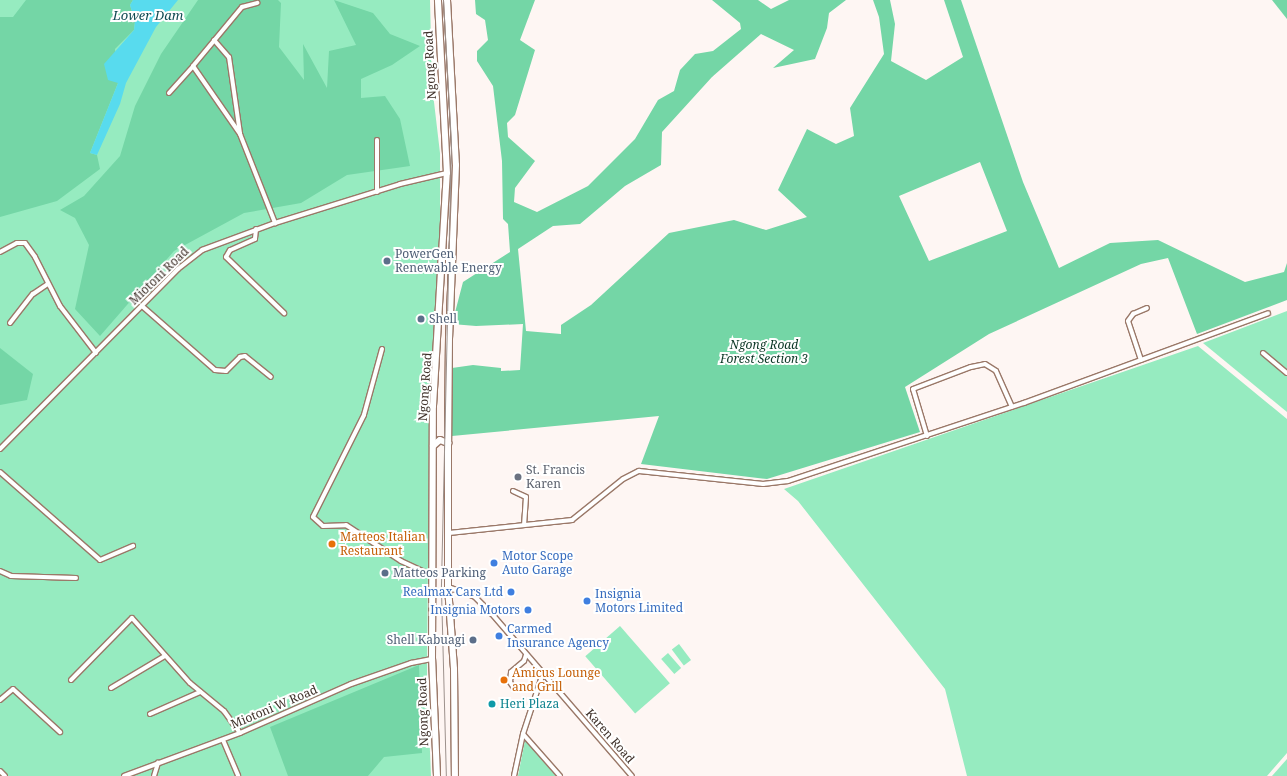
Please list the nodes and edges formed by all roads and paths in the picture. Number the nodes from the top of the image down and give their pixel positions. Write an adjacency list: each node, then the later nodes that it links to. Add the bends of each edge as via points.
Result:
1 (438, 0): 9 (main road, Ngong Road)
2 (447, 0): 28 (main road, Ngong Road, via 456,166 449,338)
3 (257, 3): 4 (street, via 242,7)
4 (214, 40): 5 (street); 7 (street, via 229,57)
5 (193, 66): 6 (street); 7 (street)
6 (169, 93)
7 (240, 134): 11 (street)
8 (377, 140): 10 (street)
9 (447, 173): 10 (street, Miotoni Road); 29 (main road, Ngong Road, via 433,406)
10 (377, 192): 11 (street, Miotoni Road)
11 (275, 223): 12 (street, Miotoni Road)
12 (256, 229): 15 (street, Miotoni Road, via 202,250); 17 (street, via 256,239 230,250 226,256)
13 (0, 252): 14 (street, via 17,243 25,243)
14 (48, 284): 19 (street, via 33,294); 21 (street, via 64,311)
15 (142, 306): 21 (street, Miotoni Road); 25 (street, via 214,370 226,371 240,357 245,356)
16 (1147, 308): 23 (street, via 1133,314 1128,321)
17 (284, 313)
18 (1268, 313): 23 (street)
19 (10, 323)
20 (382, 349): 37 (street, via 364,415 313,517 323,526 346,525 401,562)
21 (96, 353): 30 (street, Miotoni Road)
22 (1263, 353): 24 (street)
23 (1141, 360): 26 (street)
24 (1287, 372)
25 (271, 378)
26 (1012, 407): 27 (street); 27 (street, via 996,371 985,364 971,367 913,389)
27 (927, 436): 33 (street, via 774,484 644,471 632,473 572,520)
28 (448, 443): 29 (main road, via 440,440); 34 (main road, Ngong Road)
29 (433, 446): 37 (main road, Ngong Road)
30 (0, 449)
31 (0, 472): 35 (street, via 100,560)
32 (513, 491): 33 (street, via 526,497)
33 (524, 525): 34 (street)
34 (449, 533): 39 (main road, Ngong Road)
35 (133, 546)
36 (0, 571): 38 (street, via 11,576)
37 (433, 576): 42 (main road, Ngong Road)
38 (76, 578)
39 (448, 587): 40 (street, Karen Road, via 475,597); 61 (main road, Ngong Road, via 454,669)
40 (526, 654): 43 (street, Karen Road); 46 (street, via 511,675 510,682)
41 (165, 656): 44 (street, via 132,618); 45 (street); 47 (street)
42 (432, 659): 51 (street, Miotoni W Road, via 351,684); 60 (main road, Ngong Road)
43 (543, 673): 52 (street); 64 (street, Karen Road)
44 (71, 680)
45 (112, 688)
46 (514, 688)
47 (200, 692): 49 (street); 51 (street, via 224,711)
48 (0, 700): 50 (street, via 13,689)
49 (150, 714)
50 (60, 732)
51 (240, 733): 53 (street, Miotoni W Road)
52 (523, 734): 62 (street); 63 (street)
53 (223, 740): 54 (street, Miotoni W Road); 59 (street)
54 (158, 763): 57 (street, Miotoni W Road); 58 (street)
55 (0, 771): 56 (street)
56 (5, 776)
57 (124, 776)
58 (154, 776)
59 (238, 776)
60 (437, 776)
61 (455, 776)
62 (514, 776)
63 (560, 776)
64 (632, 776)

